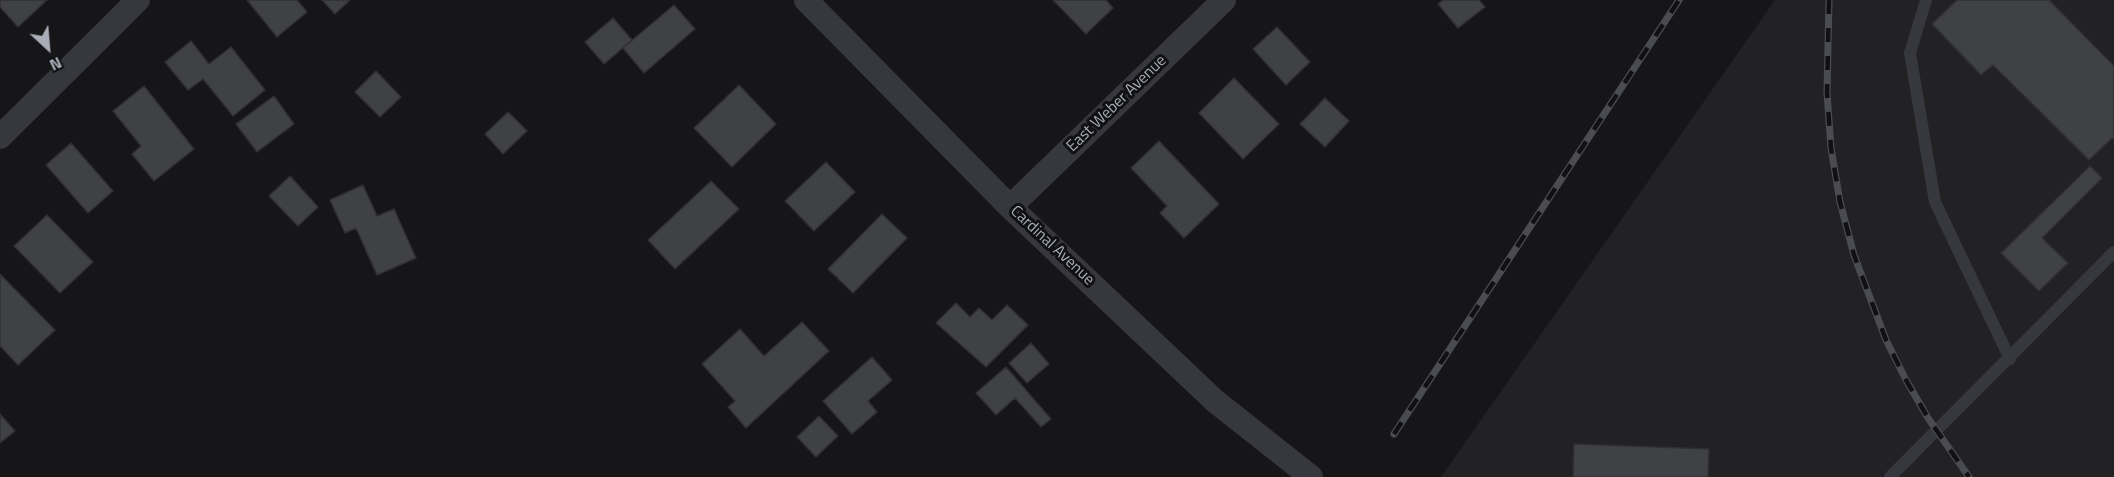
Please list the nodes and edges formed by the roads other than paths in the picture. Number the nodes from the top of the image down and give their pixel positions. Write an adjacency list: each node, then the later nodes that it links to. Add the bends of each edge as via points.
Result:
1 (138, 0): 5 (street)
2 (806, 0): 6 (street, Cardinal Avenue)
3 (1224, 0): 6 (street, East Weber Avenue)
4 (1926, 0): 8 (lane, via 1910,53 1935,202)
5 (0, 137)
6 (1010, 207): 9 (street, Cardinal Avenue, via 1215,401)
7 (2114, 252): 8 (lane)
8 (2010, 359): 10 (lane)
9 (1311, 477)
10 (1890, 477)

